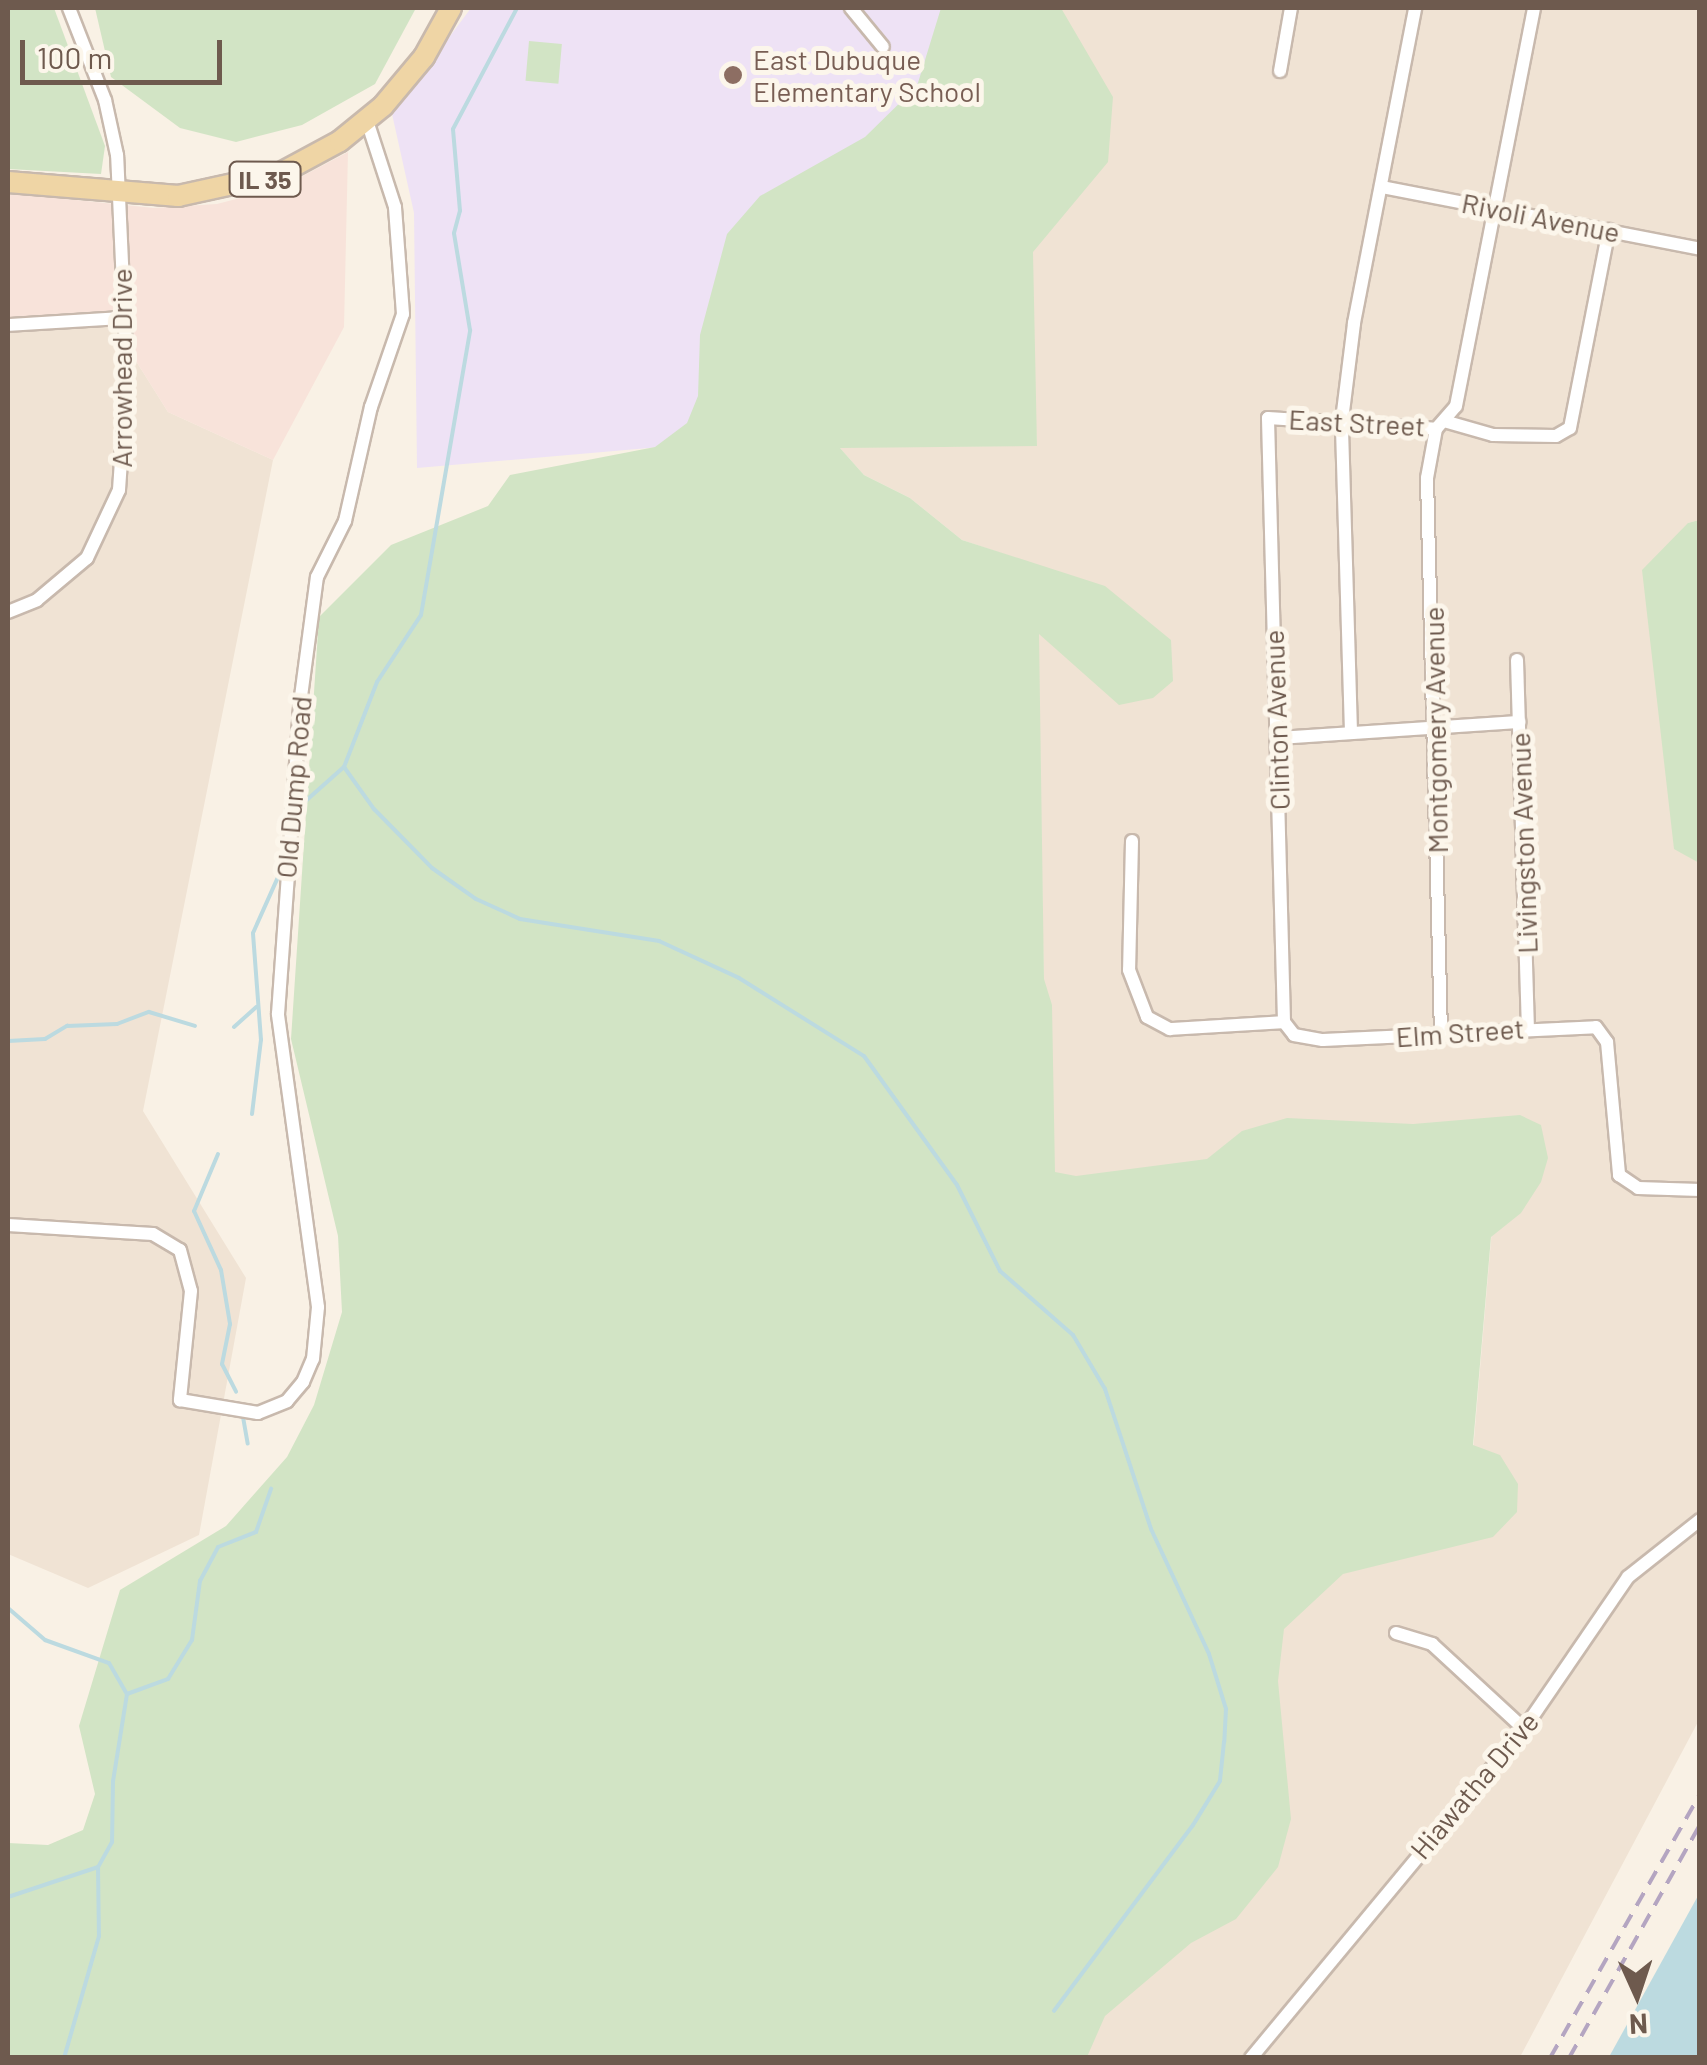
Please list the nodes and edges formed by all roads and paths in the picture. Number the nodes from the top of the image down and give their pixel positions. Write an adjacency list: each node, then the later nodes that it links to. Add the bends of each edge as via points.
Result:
1 (70, 8): 12 (street, Arrowhead Drive, via 114,132)
2 (451, 8): 9 (main road, IL 35, via 410,76)
3 (852, 8): 7 (street)
4 (1291, 8): 8 (street)
5 (1415, 8): 11 (street)
6 (1534, 8): 13 (street, Montgomery Avenue)
7 (883, 46)
8 (1280, 71)
9 (367, 121): 12 (main road, IL 35, via 314,158 244,186 178,196); 32 (street, Old Dump Road, via 395,207 403,314 370,407 345,521 311,600 279,954 278,1028 316,1277 309,1369 288,1401 258,1413 180,1400 190,1280 180,1250 168,1239)
10 (8, 182): 12 (main road, IL 35)
11 (1382, 187): 13 (street, Rivoli Avenue); 19 (street)
12 (120, 193): 16 (street, Arrowhead Drive)
13 (1497, 208): 14 (street, Rivoli Avenue); 20 (street, Montgomery Avenue, via 1461,392)
14 (1609, 230): 15 (street, Rivoli Avenue); 20 (street, East Street, via 1570,428 1556,436 1493,435)
15 (1700, 249)
16 (124, 318): 17 (street); 21 (street, Arrowhead Drive, via 125,420 119,490 108,523 72,573)
17 (8, 325)
18 (1268, 418): 19 (street, East Street); 26 (street, Clinton Avenue)
19 (1342, 420): 20 (street, East Street); 25 (street)
20 (1440, 425): 24 (street, Montgomery Avenue, via 1428,478)
21 (8, 612)
22 (1517, 660): 23 (street, Livingston Avenue)
23 (1518, 722): 24 (street); 29 (street, Livingston Avenue)
24 (1436, 724): 25 (street); 30 (street, Montgomery Avenue)
25 (1351, 732): 26 (street)
26 (1278, 738): 28 (street, Clinton Avenue)
27 (1132, 842): 28 (street, via 1129,970 1147,1016 1170,1029)
28 (1284, 1022): 30 (street, Elm Street, via 1294,1035 1324,1040)
29 (1528, 1026): 30 (street, Elm Street); 31 (street, Elm Street, via 1596,1027 1608,1042 1616,1164 1625,1182)
30 (1441, 1033)
31 (1700, 1190)
32 (8, 1225)
33 (1700, 1520): 35 (street, Hiawatha Drive, via 1628,1577)
34 (1396, 1633): 35 (street, via 1432,1644)
35 (1524, 1730): 36 (street, Hiawatha Drive)
36 (1252, 2058)

